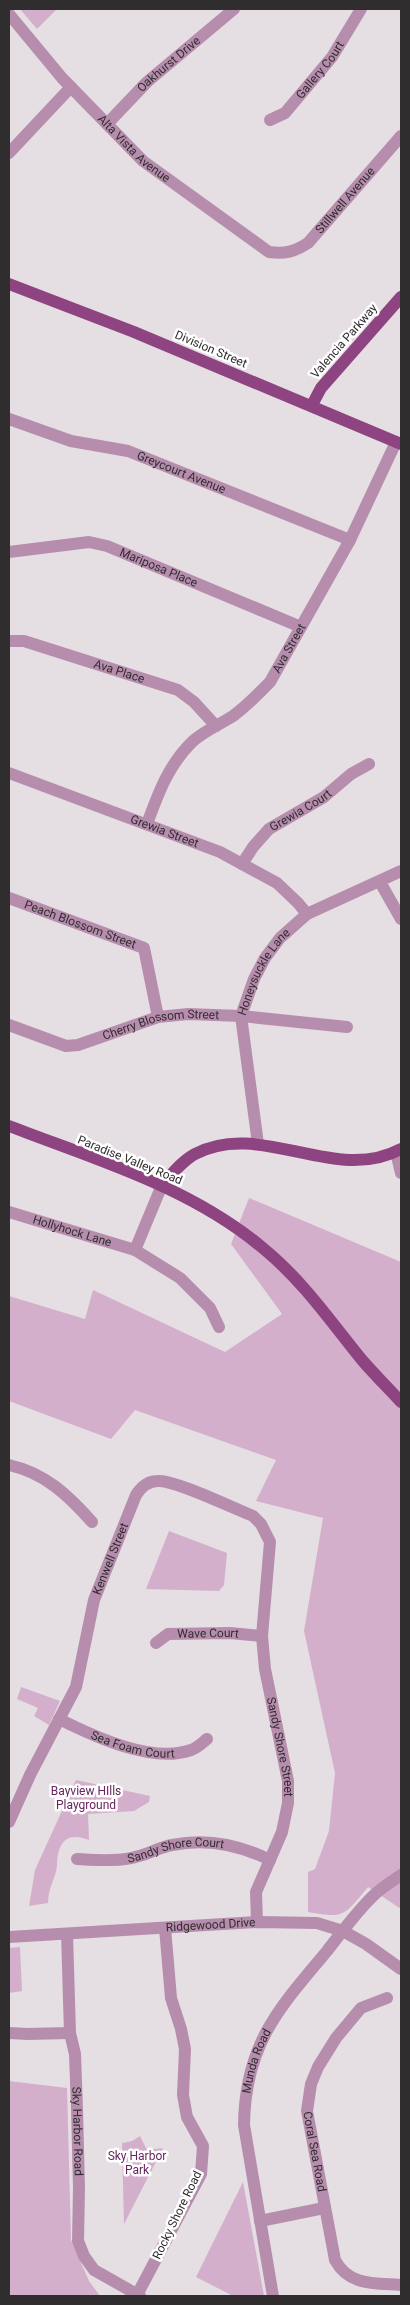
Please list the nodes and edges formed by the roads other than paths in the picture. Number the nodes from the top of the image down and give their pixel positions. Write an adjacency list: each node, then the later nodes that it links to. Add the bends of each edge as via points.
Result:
1 (234, 9): 6 (street, Oakhurst Drive, via 147,82)
2 (361, 9): 5 (street, Gallery Court, via 332,57 285,113)
3 (9, 14): 4 (street, Alta Vista Avenue)
4 (70, 87): 6 (street, Alta Vista Avenue); 8 (street)
5 (270, 120)
6 (107, 124): 9 (street, Alta Vista Avenue, via 149,166 260,248)
7 (401, 138): 9 (street, Stillwell Avenue, via 308,243)
8 (9, 153)
9 (283, 254)
10 (9, 284): 12 (main road, Division Street, via 131,330)
11 (401, 297): 12 (main road, Valencia Parkway, via 321,388)
12 (312, 406): 14 (main road, Division Street, via 329,416)
13 (9, 419): 15 (street, Greycourt Avenue, via 71,441 128,451)
14 (399, 443): 15 (street, Ava Street)
15 (350, 540): 17 (street, Ava Street)
16 (9, 552): 17 (street, Mariposa Place, via 89,542 107,546)
17 (301, 627): 19 (street, Ava Street, via 270,682 252,701)
18 (9, 641): 19 (street, Ava Place, via 24,641 178,690)
19 (216, 726): 22 (street, Ava Street, via 192,742 174,762)
20 (369, 764): 23 (street, Grewia Court, via 351,774 324,797 269,829)
21 (9, 773): 22 (street, Grewia Street)
22 (146, 824): 23 (street, Grewia Street, via 220,852)
23 (242, 864): 27 (street, Grewia Street, via 277,883)
24 (401, 871): 25 (street, Honeysuckle Lane)
25 (380, 882): 27 (street, Honeysuckle Lane); 28 (street)
26 (9, 898): 30 (street, Peach Blossom Street, via 144,948)
27 (307, 914): 29 (street, Honeysuckle Lane, via 280,938 265,958 254,978)
28 (401, 919)
29 (241, 1016): 30 (street, Cherry Blossom Street, via 188,1014); 32 (street, Cherry Blossom Street); 34 (street, Honeysuckle Lane)
30 (158, 1017): 31 (street, Cherry Blossom Street, via 78,1045 66,1046)
31 (9, 1025)
32 (347, 1027)
33 (9, 1126): 37 (main road, Paradise Valley Road)
34 (258, 1144): 35 (main road, via 344,1160); 37 (main road, via 225,1144 194,1154)
35 (398, 1151): 36 (street)
36 (401, 1173)
37 (162, 1185): 39 (street); 41 (main road, Paradise Valley Road, via 233,1225 264,1249 323,1309 363,1361)
38 (9, 1212): 39 (street, Hollyhock Lane)
39 (136, 1250): 40 (street, Hollyhock Lane, via 180,1278 210,1308)
40 (219, 1327)
41 (401, 1402)
42 (9, 1465): 43 (street, via 52,1483 70,1497)
43 (92, 1522)
44 (264, 1596): 45 (street, Sandy Shore Street); 47 (street, Kenwell Street, via 270,1542 253,1516 170,1482 146,1484 133,1500 94,1600 76,1687)
45 (262, 1636): 46 (street, Wave Court, via 168,1634); 51 (street, Sandy Shore Street, via 265,1669 288,1780 288,1803 282,1832)
46 (156, 1643)
47 (58, 1719): 48 (street, Sea Foam Court, via 92,1736 146,1751 192,1750); 49 (street, Kenwell Street)
48 (207, 1739)
49 (9, 1822)
50 (77, 1859): 51 (street, Sandy Shore Court, via 137,1857 172,1845 203,1842 234,1846)
51 (270, 1860): 53 (street, Sandy Shore Street, via 256,1892)
52 (401, 1875): 55 (street, Munda Road, via 372,1896)
53 (257, 1922): 54 (street, Ridgewood Drive); 55 (street, Ridgewood Drive, via 317,1923)
54 (165, 1928): 56 (street, Ridgewood Drive); 65 (street, Rocky Shore Road, via 171,1998 185,2049 183,2095 188,2117 203,2146 201,2174)
55 (343, 1931): 58 (street, Ridgewood Drive); 63 (street, Munda Road, via 271,2020 251,2066 244,2100 244,2125)
56 (67, 1934): 57 (street, Ridgewood Drive); 61 (street, Sky Harbor Road)
57 (9, 1937)
58 (401, 1969)
59 (388, 1998): 62 (street, Coral Sea Road, via 361,2008 336,2038 311,2084 307,2111)
60 (9, 2033): 61 (street)
61 (70, 2033): 65 (street, Sky Harbor Road, via 75,2054 78,2241 94,2270)
62 (324, 2208): 63 (street); 64 (street, Coral Sea Road, via 334,2260 344,2273 359,2282)
63 (260, 2220): 66 (street, Munda Road)
64 (401, 2285)
65 (139, 2296)
66 (273, 2296)

